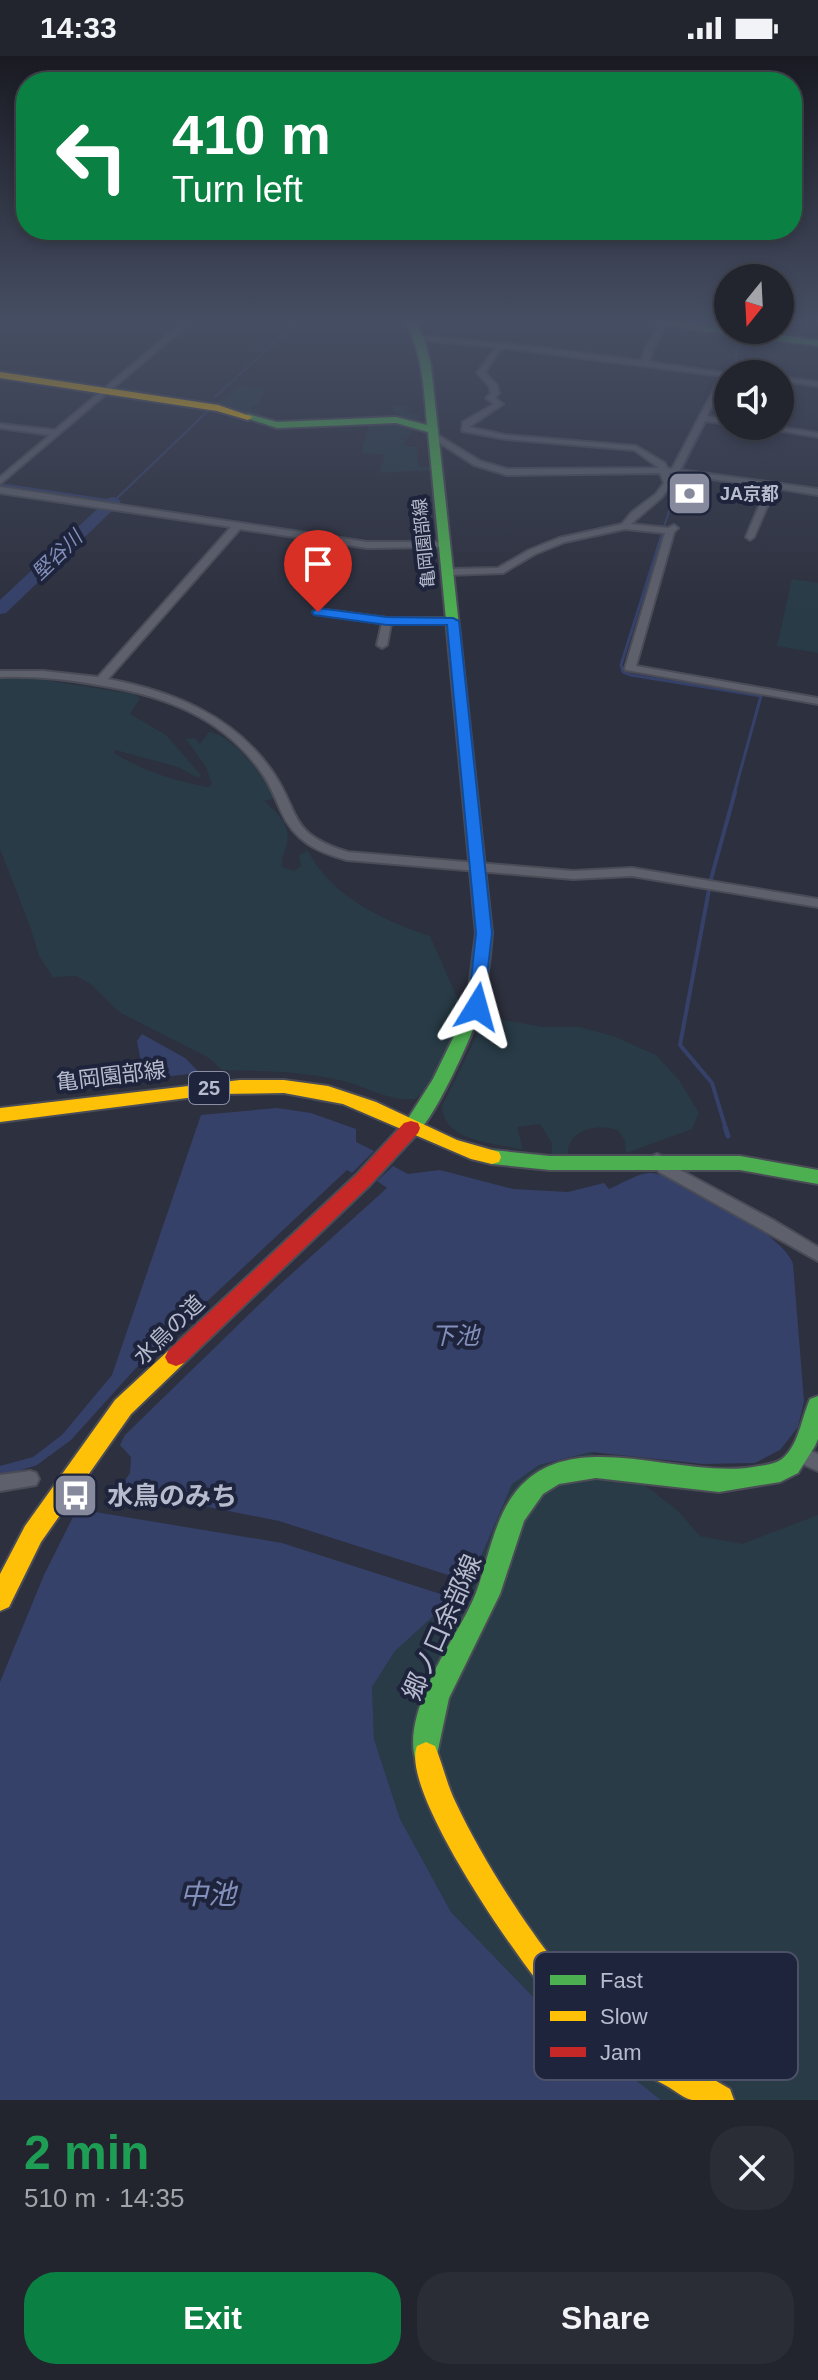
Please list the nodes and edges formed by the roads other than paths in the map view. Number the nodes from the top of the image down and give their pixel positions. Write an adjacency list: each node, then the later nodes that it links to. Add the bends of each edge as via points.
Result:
1 (75, 417): 9 (street)
2 (251, 417): 10 (main road, via 277,425 396,420)
3 (431, 417): 10 (main road, 亀岡園部線)
4 (477, 417): 12 (street, via 465,429 636,448)
5 (705, 419): 6 (street); 12 (street)
6 (714, 420)
7 (0, 426): 9 (street)
8 (794, 432): 11 (street)
9 (56, 433): 13 (street)
10 (433, 433): 12 (street, via 477,463 507,472); 20 (main road, 亀岡園部線)
11 (818, 435)
12 (670, 470): 14 (street); 18 (street, via 666,488 634,511)
13 (0, 481)
14 (772, 486): 16 (street); 19 (street)
15 (0, 490): 17 (street)
16 (818, 492)
17 (237, 526): 20 (street, via 367,545); 27 (street)
18 (625, 526): 21 (street, via 562,540 500,571); 28 (street, via 672,530 630,668)
19 (750, 537)
20 (444, 544): 21 (main road, 亀岡園部線)
21 (447, 572): 24 (main road, 亀岡園部線)
22 (318, 612): 23 (street)
23 (387, 621): 24 (street); 25 (street)
24 (453, 621): 29 (main road, 亀岡園部線)
25 (382, 645)
26 (0, 674): 27 (street)
27 (100, 682): 29 (street, via 179,701 234,738 272,778 293,828 325,851)
28 (818, 701)
29 (477, 867): 30 (street, via 573,875 632,872); 32 (main road, 亀岡園部線, via 484,933 477,1007 454,1061)
30 (818, 903)
31 (0, 1115): 32 (main road, 亀岡園部線 / 25, via 265,1083 332,1094)
32 (411, 1128): 33 (main road, 亀岡園部線 / 25, via 506,1160); 41 (main road, 水鳥の道, via 123,1407 33,1534)
33 (657, 1160): 34 (main road, 亀岡園部線 / 25, via 762,1164); 35 (street)
34 (818, 1177)
35 (818, 1255)
36 (818, 1406): 37 (main road)
37 (800, 1454): 38 (street); 42 (main road, 郷ノ口余部線, via 787,1469 755,1480 715,1482 567,1470 539,1483 520,1508 485,1601 438,1688 427,1726 427,1767 452,1823)
38 (818, 1463)
39 (30, 1479): 40 (street)
40 (0, 1483)
41 (0, 1599)
42 (534, 1955)
43 (682, 2080): 44 (main road, 郷ノ口余部線)
44 (719, 2100)

